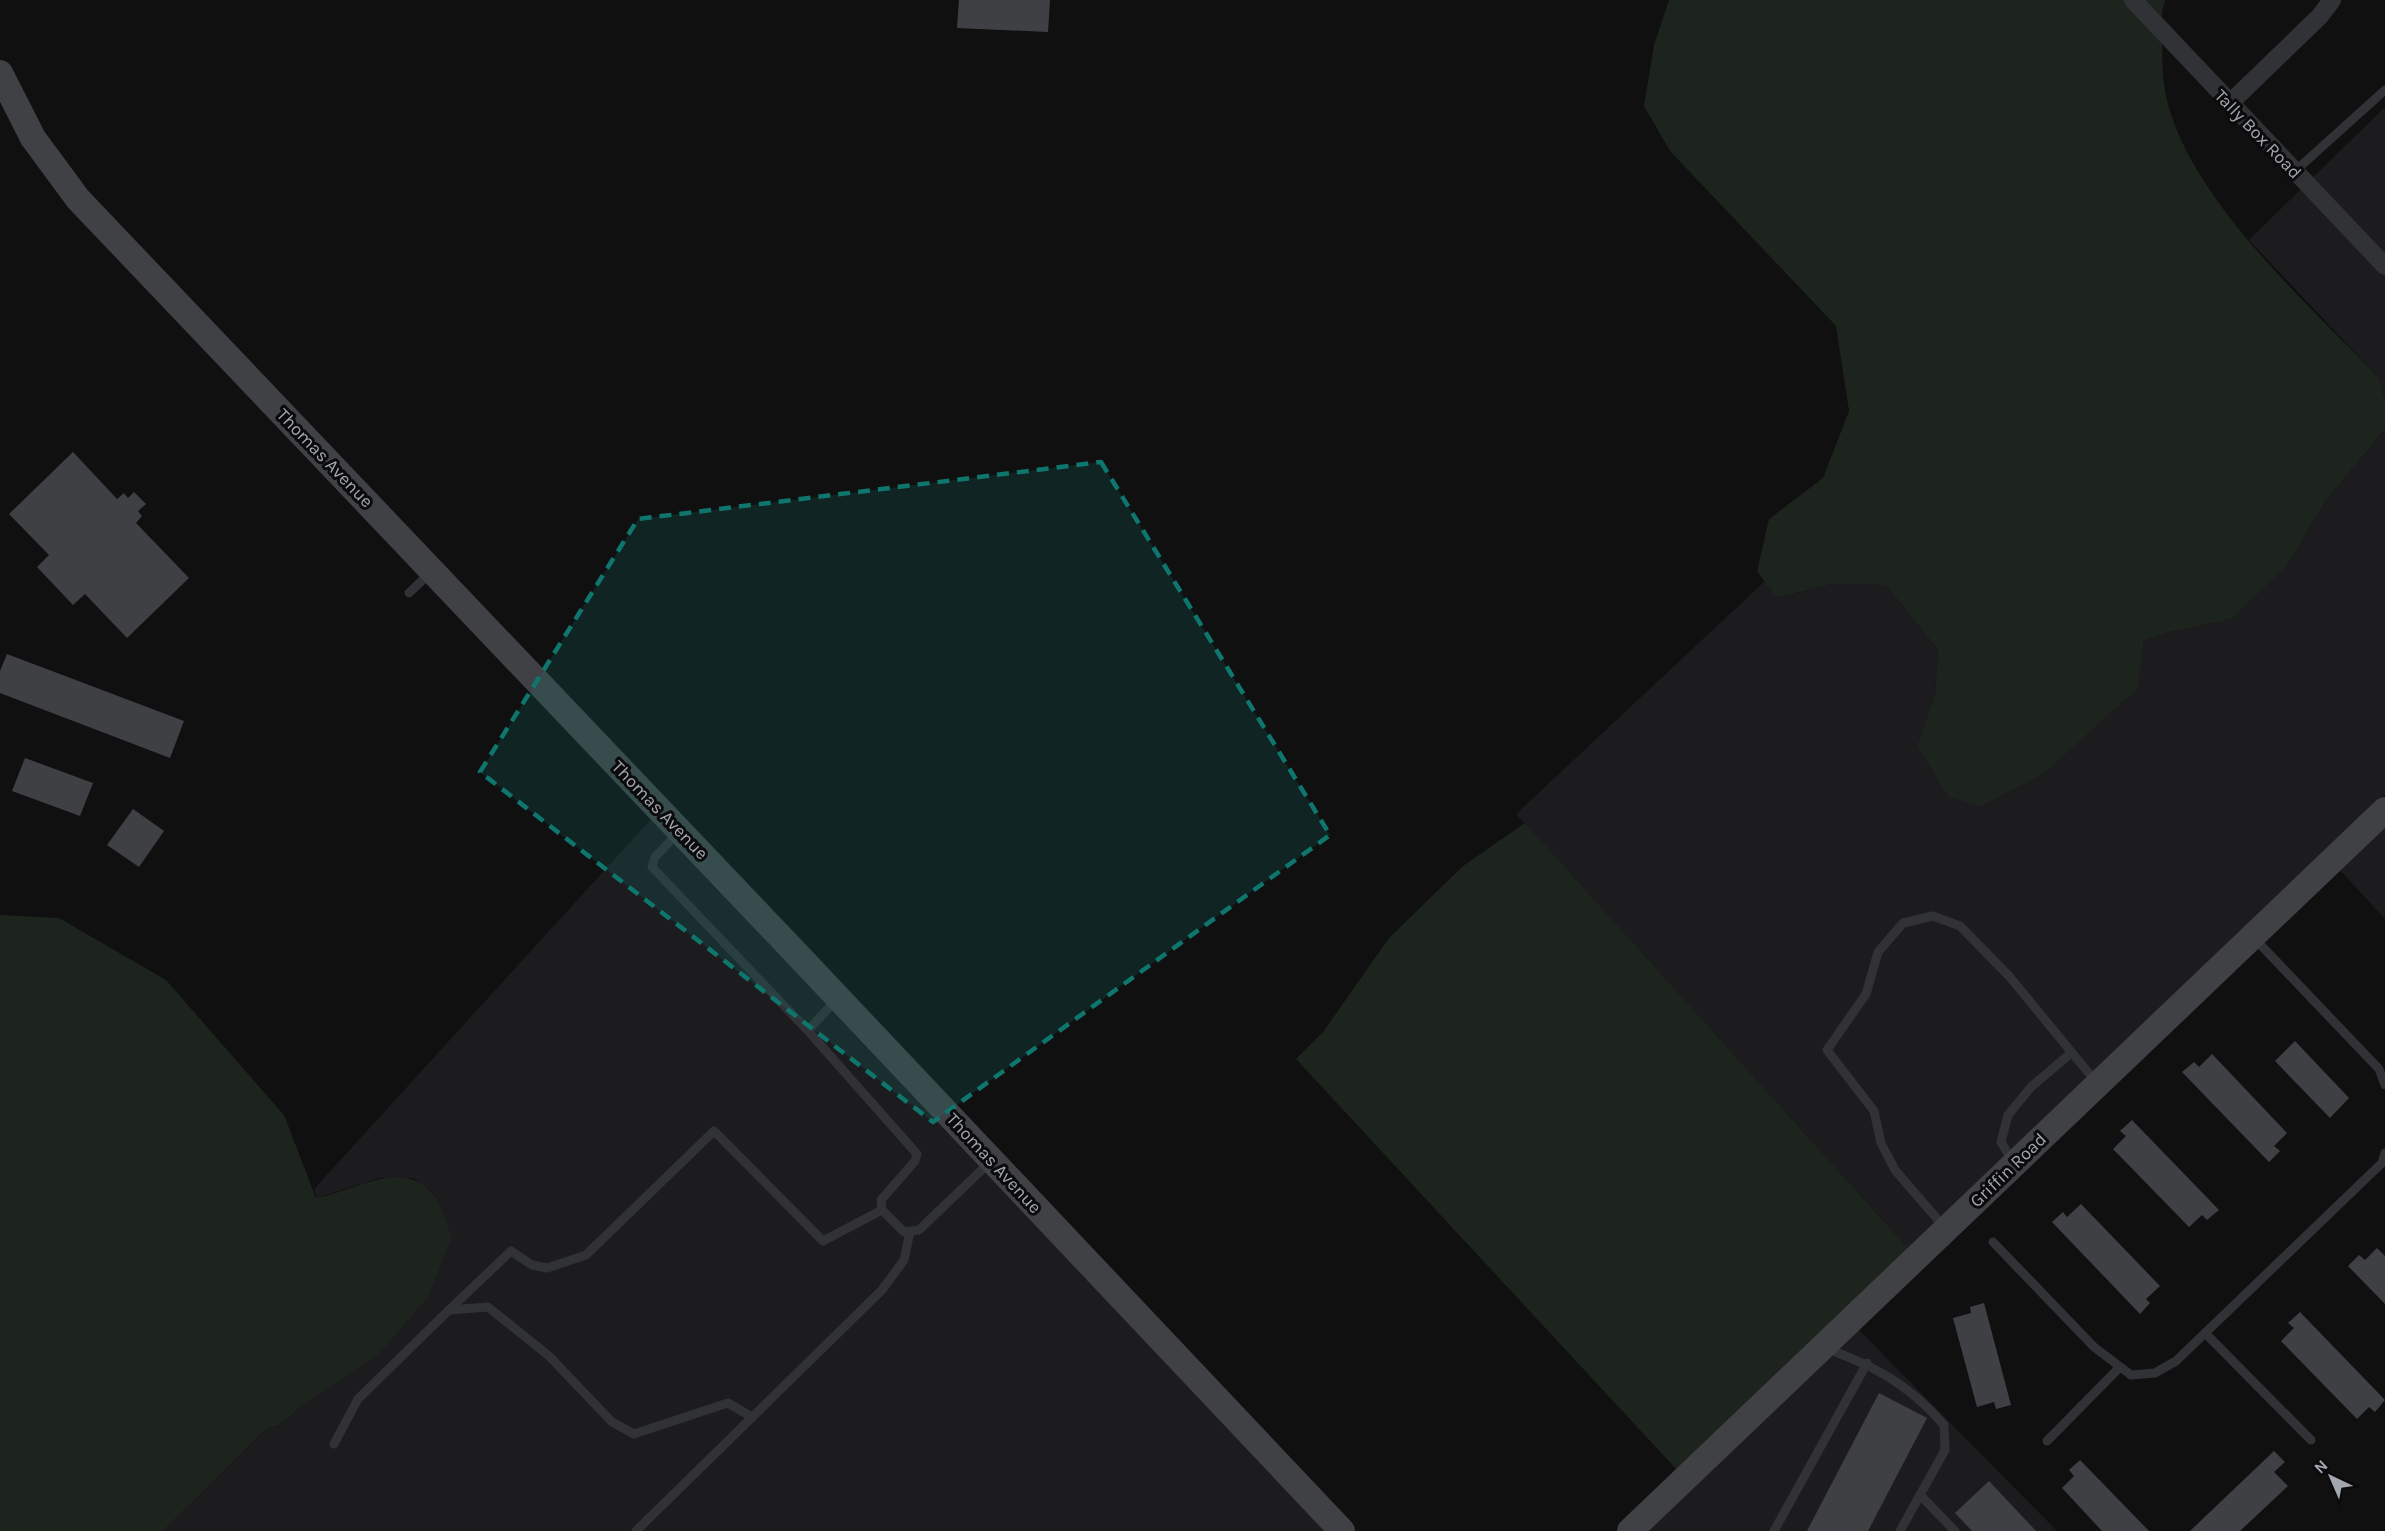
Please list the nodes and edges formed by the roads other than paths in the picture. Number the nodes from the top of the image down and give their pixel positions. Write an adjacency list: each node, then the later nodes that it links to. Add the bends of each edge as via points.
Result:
1 (2133, 0): 5 (street, Tally Box Road)
2 (2332, 0): 5 (street)
3 (0, 73): 8 (street, Thomas Avenue, via 33,138 78,199)
4 (2385, 90): 6 (lane)
5 (2229, 104): 6 (street, Tally Box Road)
6 (2295, 172): 7 (street, Tally Box Road)
7 (2385, 266)
8 (432, 571): 9 (lane); 11 (street, Thomas Avenue)
9 (409, 593)
10 (2385, 810): 12 (street, Griffin Road)
11 (680, 831): 13 (street, Thomas Avenue); 14 (lane, via 655,857 652,867)
12 (2252, 937): 16 (street, Griffin Road); 17 (lane, via 2379,1069)
13 (839, 998): 14 (lane, via 811,1027); 19 (street, Thomas Avenue)
14 (810, 1033): 21 (lane, via 916,1154 915,1161 881,1200)
15 (2071, 1053): 16 (lane); 20 (lane, via 2031,1087 2008,1115 2001,1142); 22 (lane, via 2008,976 1960,927 1933,916 1903,923 1878,952 1866,994 1827,1050 1874,1112 1881,1143 1895,1170)
16 (2098, 1084): 20 (street, Griffin Road)
17 (2385, 1085)
18 (2385, 1153): 26 (lane, via 2382,1163)
19 (992, 1160): 23 (lane, via 919,1230); 36 (street, Thomas Avenue)
20 (2014, 1165): 22 (street, Griffin Road)
21 (882, 1210): 23 (lane, via 904,1232); 25 (lane, via 823,1241 714,1131 586,1255 547,1268 532,1265 511,1251)
22 (1946, 1229): 27 (street, Griffin Road)
23 (910, 1232): 30 (lane, via 904,1260 882,1290)
24 (1993, 1242): 29 (lane, via 2094,1347)
25 (449, 1310): 30 (lane, via 488,1307 549,1356 612,1422 634,1434 728,1403); 33 (lane, via 358,1400)
26 (2205, 1333): 29 (lane, via 2176,1361 2155,1373 2131,1375); 31 (lane)
27 (1823, 1347): 28 (lane); 37 (street, Griffin Road)
28 (1867, 1363): 34 (lane, via 1894,1378 1944,1425 1945,1449); 38 (lane)
29 (2120, 1367): 32 (lane)
30 (752, 1417): 35 (lane)
31 (2311, 1440)
32 (2047, 1441)
33 (334, 1444)
34 (1920, 1495): 39 (lane); 40 (lane)
35 (636, 1531)
36 (1342, 1531)
37 (1630, 1531)
38 (1774, 1531)
39 (1900, 1531)
40 (1955, 1531)

